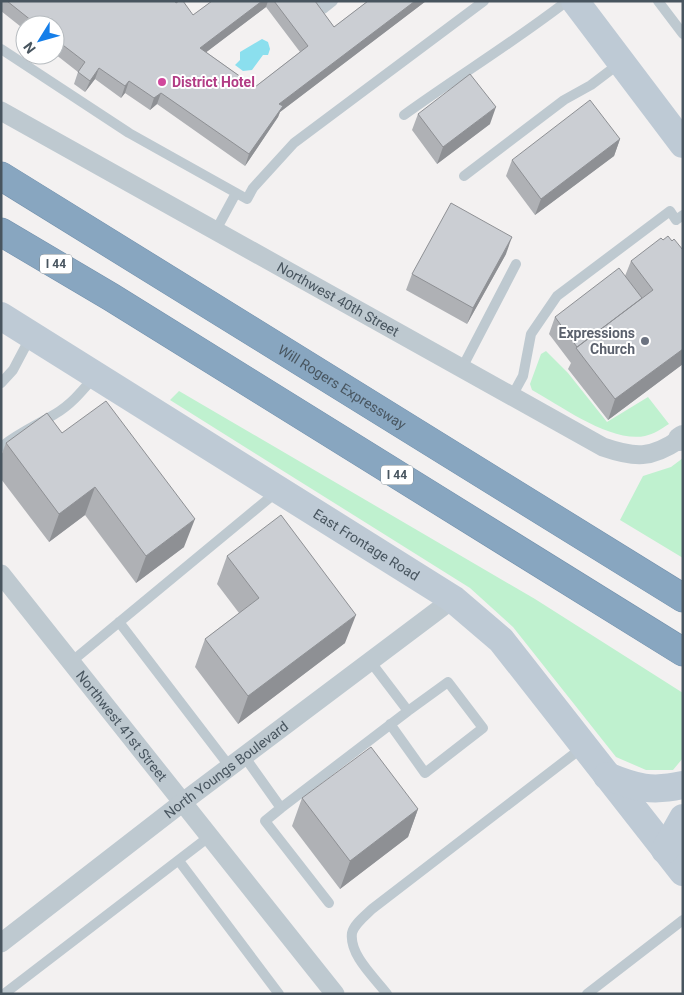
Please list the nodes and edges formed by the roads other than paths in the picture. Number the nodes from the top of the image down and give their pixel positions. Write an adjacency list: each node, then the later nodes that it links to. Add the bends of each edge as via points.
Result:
1 (318, 1): 2 (lane, via 323,9)
2 (333, 1)
3 (484, 1): 15 (lane, via 294,143 247,199)
4 (567, 1): 11 (lane, via 506,47)
5 (575, 1): 9 (main road)
6 (658, 1): 7 (lane)
7 (683, 34)
8 (1, 49): 15 (lane, via 129,132)
9 (621, 62): 12 (main road); 14 (lane, via 564,100)
10 (1, 111): 18 (street, Northwest 40th Street)
11 (404, 115)
12 (683, 144)
13 (1, 176): 32 (highway, Will Rogers Expressway)
14 (464, 176)
15 (236, 193): 18 (lane)
16 (683, 215): 27 (lane, via 676,220 670,211 557,296 531,334 523,376)
17 (1, 232): 21 (highway, I 44)
18 (215, 232): 24 (street, Northwest 40th Street)
19 (1, 252): 21 (highway)
20 (516, 264): 24 (lane)
21 (111, 297): 35 (highway, I 44)
22 (1, 316): 23 (main road, East Frontage Road)
23 (31, 335): 25 (main road, East Frontage Road); 26 (lane, via 13,370)
24 (462, 368): 27 (street, Northwest 40th Street)
25 (95, 375): 29 (lane, via 56,413); 30 (main road, East Frontage Road)
26 (1, 383)
27 (512, 396): 28 (street, Northwest 40th Street, via 596,443 621,453 653,454)
28 (681, 438)
29 (1, 447)
30 (279, 490): 33 (main road, East Frontage Road); 34 (lane)
31 (1, 574): 37 (street, Northwest 41st Street)
32 (683, 598)
33 (453, 599): 36 (street, North Youngs Boulevard); 40 (main road, East Frontage Road, via 501,640)
34 (119, 622): 37 (lane); 41 (lane)
35 (683, 652)
36 (370, 661): 38 (lane); 41 (street, North Youngs Boulevard)
37 (71, 662): 44 (street, Northwest 41st Street)
38 (408, 711): 39 (lane); 39 (lane, via 448,682 483,728 425,773)
39 (390, 724): 45 (lane)
40 (584, 746): 42 (main road, East Frontage Road); 57 (lane, via 358,923 352,933 354,947)
41 (237, 762): 44 (street, North Youngs Boulevard); 45 (lane)
42 (607, 776): 43 (main road, via 633,787 660,790); 48 (main road, East Frontage Road)
43 (683, 785)
44 (183, 802): 47 (street, Northwest 41st Street); 53 (street, North Youngs Boulevard)
45 (281, 808): 51 (lane, via 265,820)
46 (683, 818): 48 (main road)
47 (210, 836): 49 (lane); 56 (street, Northwest 41st Street)
48 (665, 850): 50 (main road)
49 (179, 862): 54 (lane); 55 (lane)
50 (683, 872)
51 (329, 903)
52 (683, 920): 58 (lane)
53 (1, 943)
54 (4, 994)
55 (279, 994)
56 (335, 994)
57 (387, 994)
58 (587, 994)

